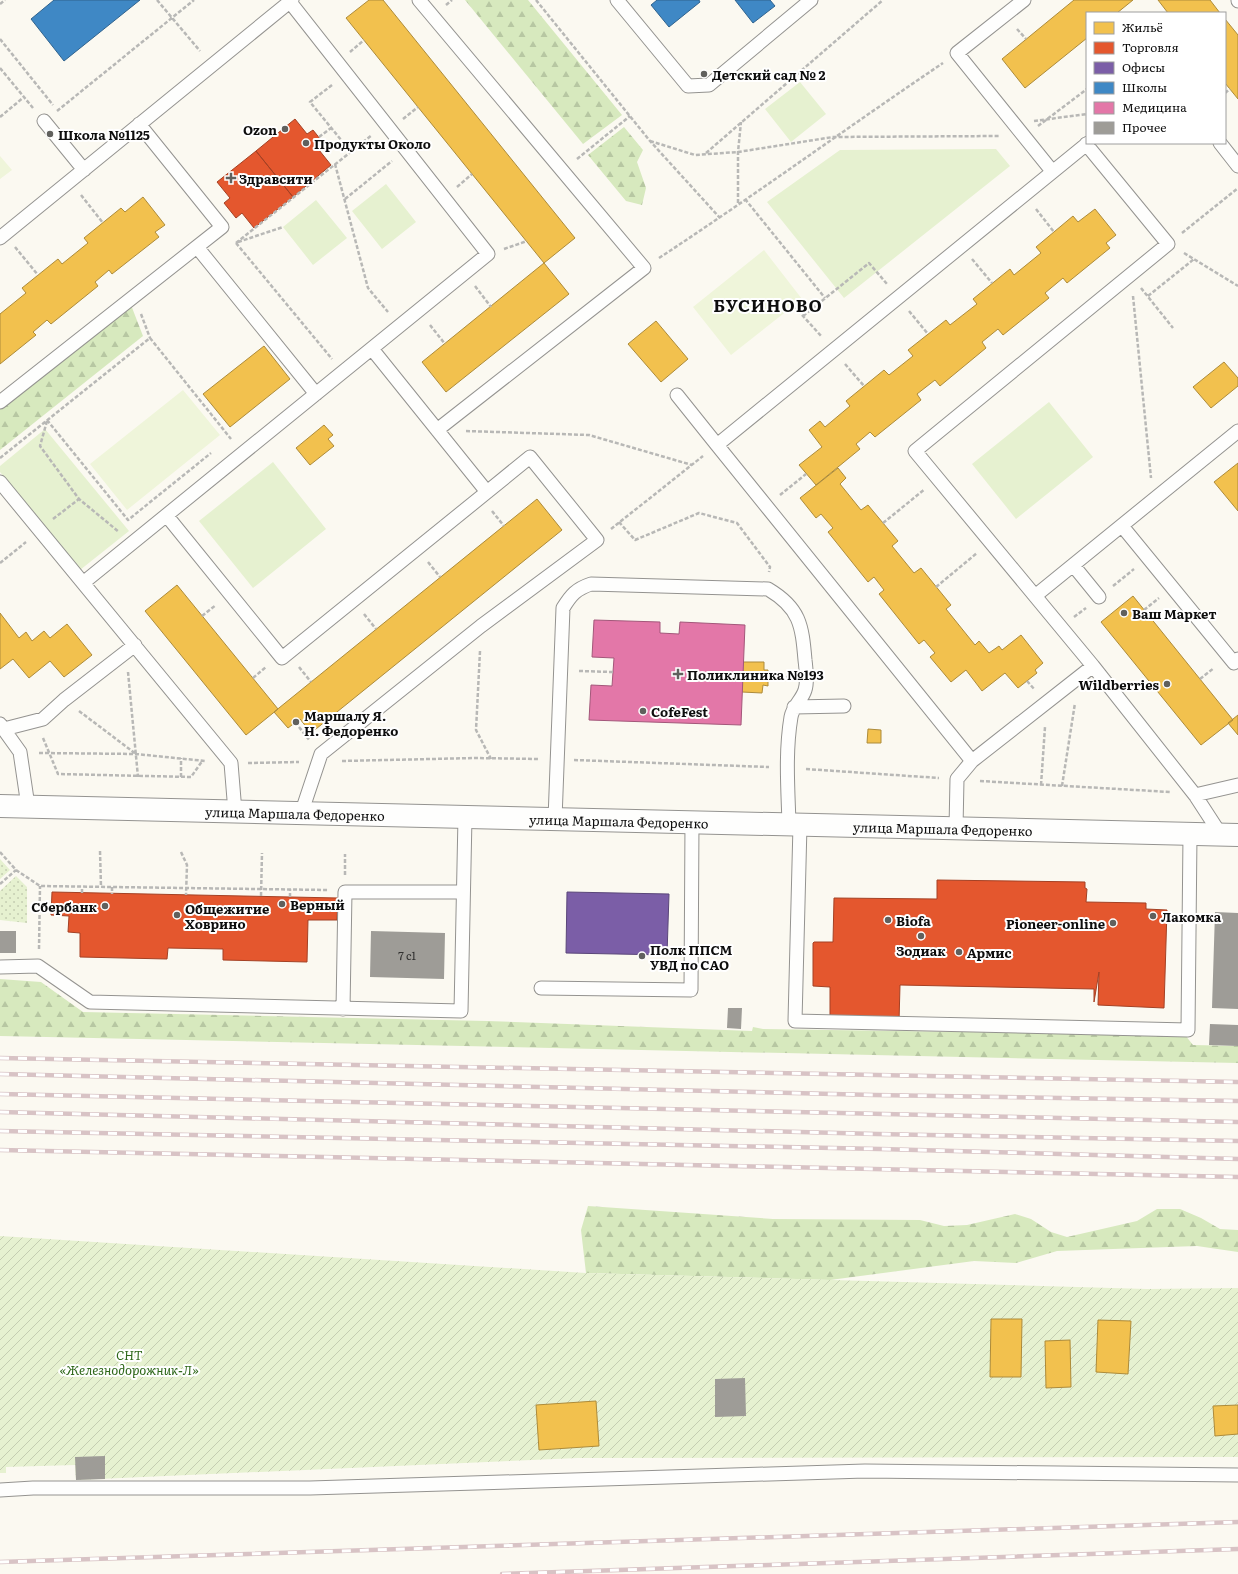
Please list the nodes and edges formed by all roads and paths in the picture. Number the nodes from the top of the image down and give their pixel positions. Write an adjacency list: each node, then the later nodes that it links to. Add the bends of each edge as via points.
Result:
1 (5, 0): 11 (path)
2 (157, 0): 12 (path)
3 (194, 0): 12 (path)
4 (420, 0): 46 (lane)
5 (536, 0): 24 (path)
6 (617, 0): 7 (lane, via 688,86 709,85)
7 (811, 0)
8 (883, 0): 28 (path)
9 (1024, 0): 15 (lane)
10 (291, 1): 17 (lane); 31 (lane)
11 (0, 4)
12 (172, 18): 14 (path); 22 (path)
13 (0, 39): 22 (path)
14 (201, 52)
15 (957, 53): 30 (lane); 35 (path)
16 (0, 68): 21 (path)
17 (346, 73): 29 (lane); 32 (path, via 310,102)
18 (1230, 89): 20 (path)
19 (1086, 90): 26 (path)
20 (1226, 92)
21 (24, 97): 25 (path); 27 (path)
22 (58, 110): 27 (path)
23 (1086, 114): 26 (path)
24 (630, 116): 36 (path); 46 (path)
25 (0, 117)
26 (1046, 119): 30 (path); 33 (path)
27 (44, 121): 45 (lane)
28 (742, 122): 41 (path); 42 (path)
29 (386, 123): 39 (lane); 40 (path)
30 (1014, 123): 33 (lane)
31 (139, 124): 45 (lane); 56 (lane)
32 (331, 128): 34 (path); 40 (path)
33 (1024, 136): 35 (path); 47 (lane)
34 (319, 137)
35 (833, 137): 41 (path); 51 (path)
36 (650, 141): 42 (path, via 695,155); 54 (path)
37 (1087, 144): 47 (lane); 62 (lane)
38 (1221, 144): 44 (lane)
39 (406, 150): 52 (path); 65 (lane)
40 (350, 152): 43 (path)
41 (738, 152): 42 (path); 53 (path)
42 (705, 154)
43 (335, 164): 52 (path); 61 (path)
44 (1238, 166)
45 (84, 170): 48 (lane)
46 (563, 171): 67 (lane)
47 (1052, 172): 50 (lane)
48 (69, 182): 55 (path); 59 (lane)
49 (1238, 188): 62 (path)
50 (1024, 195): 58 (path); 63 (lane)
51 (745, 198): 53 (path); 75 (path)
52 (345, 199): 81 (path, via 368,288)
53 (738, 204): 54 (path)
54 (720, 218): 67 (path)
55 (103, 223)
56 (222, 227): 61 (path); 64 (lane)
57 (283, 227): 61 (path)
58 (1054, 232)
59 (2, 236): 69 (path)
60 (526, 241): 65 (path)
61 (236, 243): 88 (path)
62 (1168, 244): 66 (path); 70 (lane)
63 (962, 245): 71 (path); 76 (lane)
64 (197, 247): 73 (lane); 90 (lane)
65 (488, 254): 68 (lane)
66 (1194, 259): 72 (path); 74 (path)
67 (644, 268): 94 (lane)
68 (464, 273): 78 (path); 79 (lane)
69 (38, 275)
70 (1131, 275): 74 (path); 104 (lane, via 915,451); 107 (path)
71 (992, 283)
72 (1238, 286)
73 (135, 296): 84 (path); 92 (lane)
74 (1148, 296): 82 (path)
75 (825, 298): 76 (path, via 869,263); 80 (path)
76 (898, 298): 83 (path); 87 (lane)
77 (794, 306): 80 (path)
78 (491, 307)
79 (418, 311): 81 (lane); 85 (path)
80 (803, 316): 87 (path)
81 (400, 326): 86 (lane)
82 (1173, 328)
83 (928, 334)
84 (150, 338): 93 (path); 96 (path)
85 (445, 344)
86 (372, 349): 88 (lane); 94 (lane)
87 (833, 350): 89 (path); 98 (lane)
88 (343, 372): 90 (lane)
89 (864, 386)
90 (316, 394): 100 (lane)
91 (677, 395): 98 (lane)
92 (0, 402)
93 (47, 420): 99 (path, via 128,520); 101 (path); 115 (path, via 40,446 79,499 123,535)
94 (437, 430): 102 (path, via 589,435); 106 (lane)
95 (1238, 431): 107 (lane)
96 (230, 438): 97 (path); 100 (path)
97 (224, 443)
98 (717, 445): 102 (path); 108 (lane)
99 (212, 452)
100 (243, 454): 109 (lane)
101 (0, 458)
102 (692, 465): 110 (path)
103 (806, 474): 108 (path)
104 (938, 478): 111 (path); 114 (lane)
105 (0, 482): 117 (lane)
106 (487, 492): 109 (lane, via 282,658); 113 (lane, via 530,457)
107 (1153, 501): 112 (lane)
108 (766, 506): 141 (lane)
109 (167, 516): 115 (lane)
110 (620, 522): 113 (path); 119 (path, via 635,540 699,514 737,523 770,567)
111 (883, 523)
112 (1122, 526): 116 (lane); 124 (lane, via 1234,663)
113 (597, 540): 122 (lane)
114 (991, 542): 118 (path); 120 (lane)
115 (131, 545): 117 (lane)
116 (1073, 565): 120 (lane); 121 (lane)
117 (83, 583): 123 (lane)
118 (936, 586)
119 (768, 589): 126 (lane, via 591,584 579,588 563,608); 132 (lane, via 791,606 803,634 805,691)
120 (1036, 596): 125 (lane)
121 (1099, 597)
122 (481, 626): 138 (path, via 476,730); 142 (lane, via 321,754)
123 (130, 648): 129 (lane); 136 (path); 143 (lane)
124 (1238, 659)
125 (1093, 666): 128 (lane); 151 (lane)
126 (560, 670): 127 (path); 140 (lane)
127 (613, 672)
128 (1080, 676): 130 (lane); 150 (path)
129 (64, 700): 133 (lane, via 43,719); 136 (path)
130 (1046, 703): 141 (lane); 148 (path)
131 (844, 706): 132 (lane)
132 (794, 707): 144 (lane)
133 (2, 727): 134 (lane)
134 (20, 752): 135 (path); 153 (lane)
135 (49, 753): 136 (path); 145 (path, via 58,774)
136 (136, 754): 137 (path); 145 (path)
137 (181, 758): 139 (path); 146 (path)
138 (491, 758): 140 (path); 142 (path)
139 (203, 760): 143 (path); 146 (path, via 191,777)
140 (557, 760): 144 (path); 157 (lane)
141 (972, 761): 147 (lane)
142 (318, 762): 143 (path); 155 (lane)
143 (231, 764): 154 (lane)
144 (788, 767): 147 (path); 159 (lane)
145 (138, 777): 146 (path)
146 (181, 777)
147 (957, 779): 148 (path); 160 (lane)
148 (1041, 785): 150 (path)
149 (1238, 785): 151 (lane)
150 (1062, 786): 151 (path)
151 (1195, 795): 162 (lane)
152 (0, 806): 153 (street, улица Маршала Федоренко)
153 (28, 806): 154 (street, улица Маршала Федоренко)
154 (234, 812): 155 (street, улица Маршала Федоренко)
155 (301, 814): 156 (street, улица Маршала Федоренко)
156 (465, 817): 157 (street, улица Маршала Федоренко); 177 (lane)
157 (555, 819): 158 (street, улица Маршала Федоренко)
158 (692, 822): 159 (street, улица Маршала Федоренко); 185 (lane, via 691,990)
159 (794, 825): 160 (street, улица Маршала Федоренко); 161 (lane, via 795,1022 1188,1030)
160 (956, 828): 161 (street, улица Маршала Федоренко)
161 (1190, 835): 162 (street, улица Маршала Федоренко)
162 (1230, 835)
163 (100, 851): 171 (path)
164 (0, 852): 167 (path)
165 (181, 852): 173 (path, via 187,865)
166 (262, 853): 174 (path)
167 (16, 870): 168 (path); 169 (path)
168 (0, 884)
169 (40, 886): 170 (path); 183 (path)
170 (82, 887): 171 (path); 178 (path)
171 (101, 887): 172 (path)
172 (112, 887): 173 (path); 179 (path)
173 (186, 888): 174 (path); 180 (path)
174 (262, 889): 175 (path); 181 (path)
175 (290, 890): 176 (path); 182 (path)
176 (329, 890)
177 (464, 892): 186 (lane, via 345,892); 186 (lane, via 461,1011)
178 (82, 893)
179 (112, 894)
180 (186, 895)
181 (261, 896)
182 (290, 897)
183 (38, 966): 184 (lane); 186 (lane, via 90,1002)
184 (0, 967)
185 (541, 988)
186 (343, 1009)
187 (1238, 1475): 188 (lane, via 866,1471 310,1488)
188 (0, 1490)

